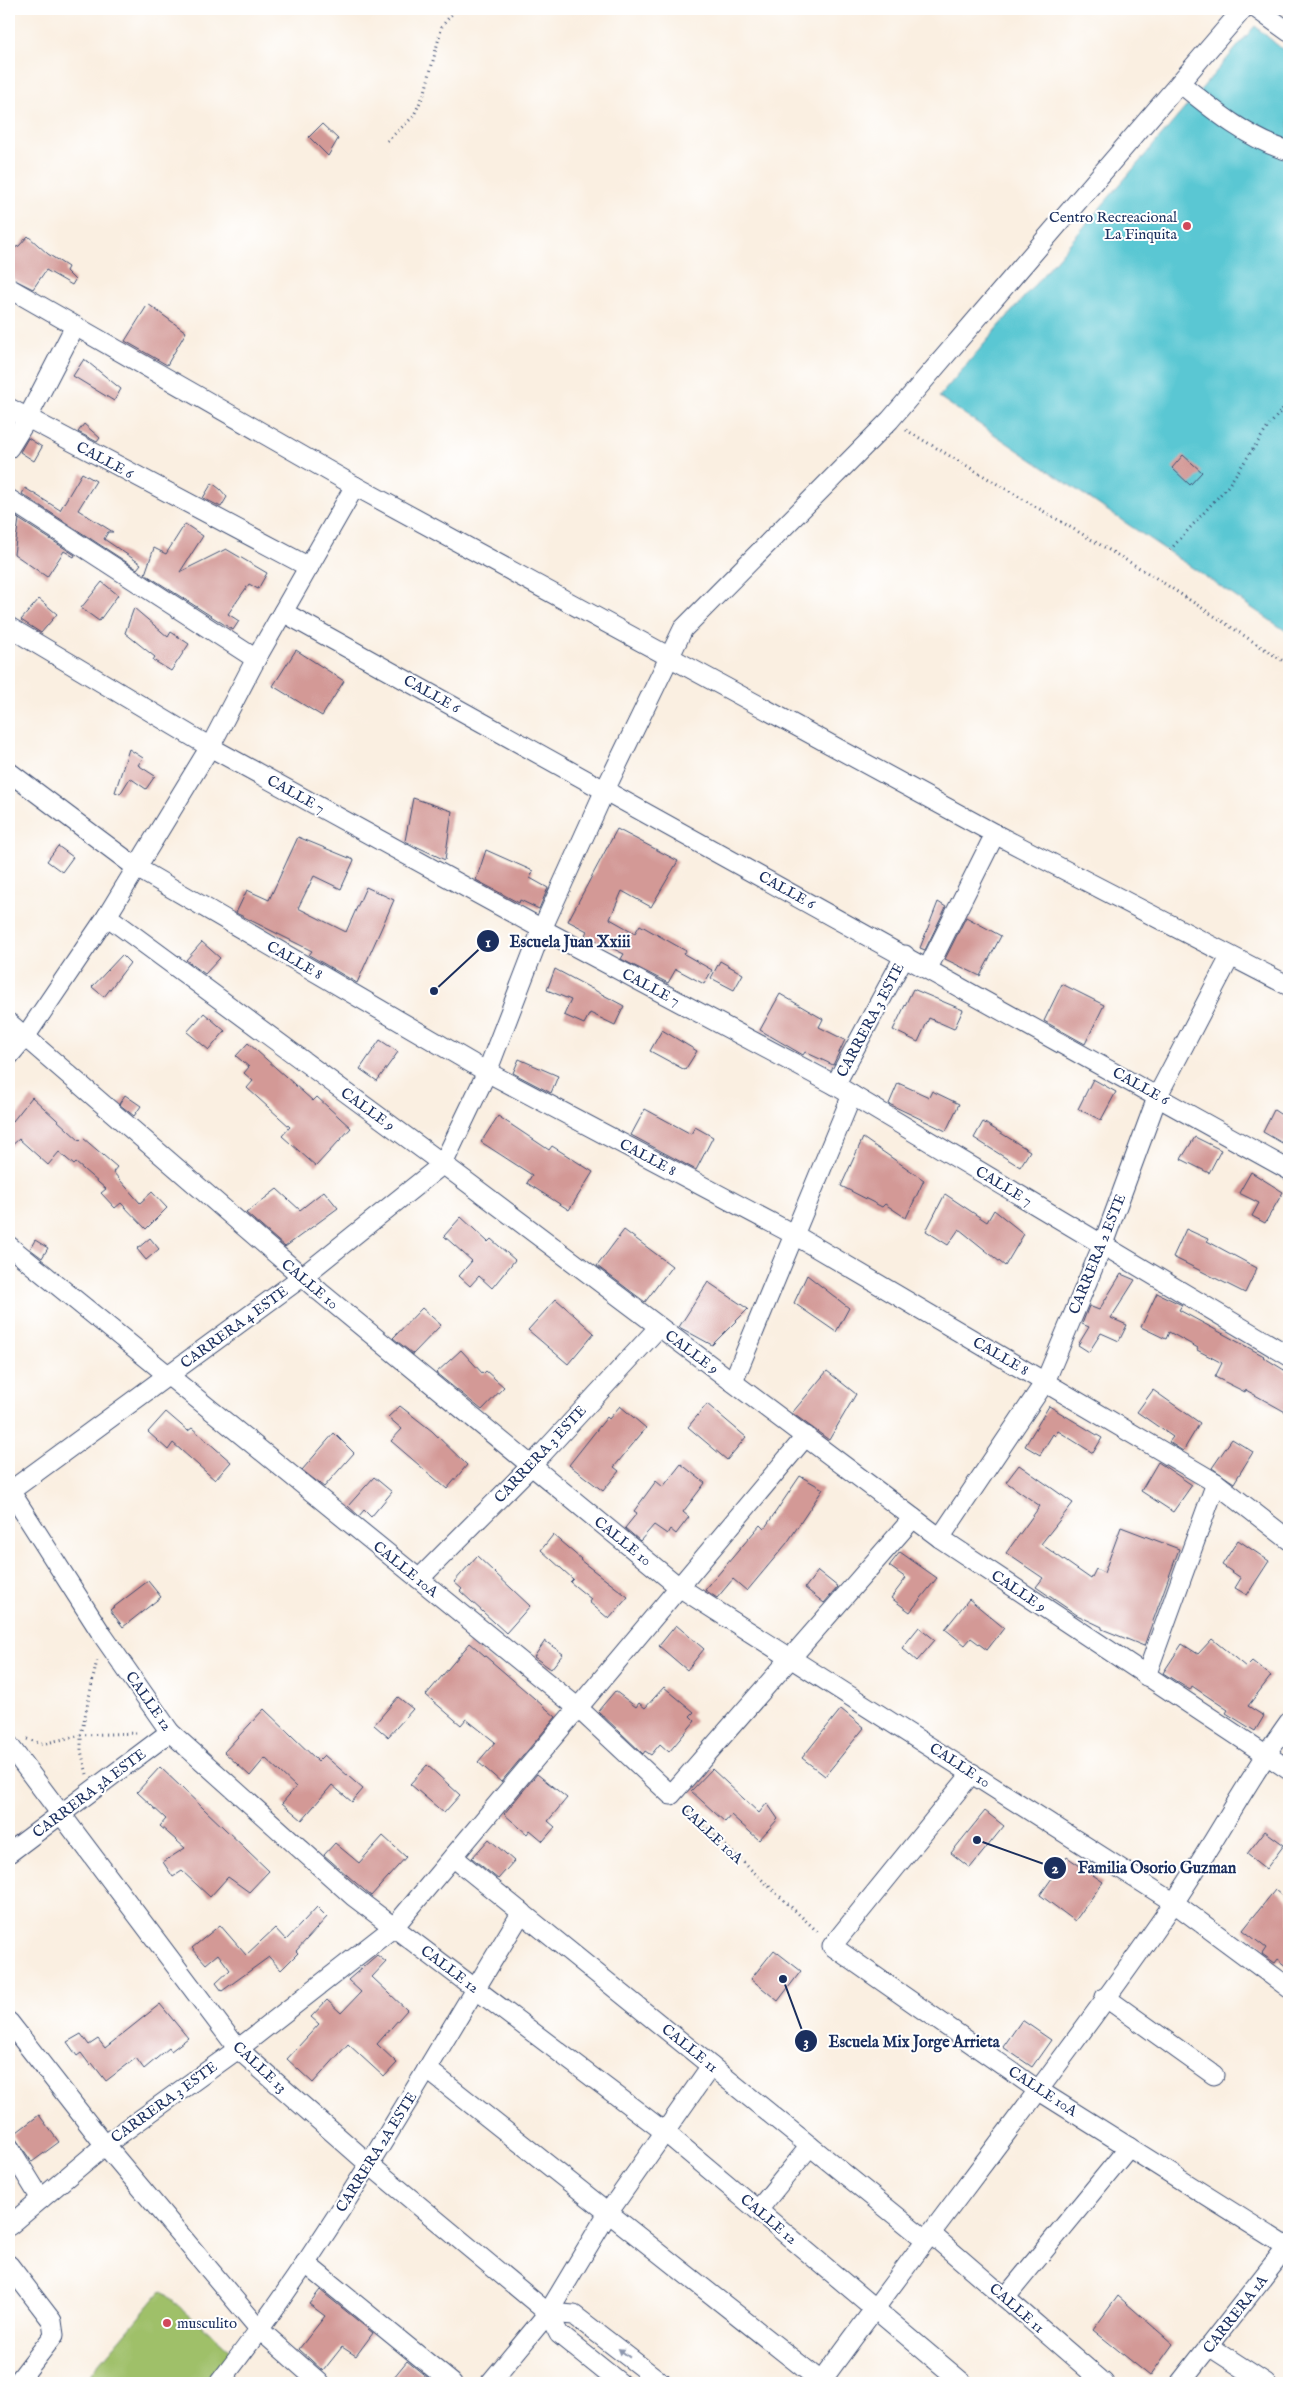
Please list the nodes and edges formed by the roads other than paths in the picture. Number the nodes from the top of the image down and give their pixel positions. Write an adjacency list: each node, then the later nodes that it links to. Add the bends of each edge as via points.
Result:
1 (1242, 9): 4 (street, CARRERA 4 ESTE)
2 (1257, 9): 3 (street)
3 (1289, 32)
4 (1180, 83): 5 (street, via 1267,144); 16 (street, CARRERA 4 ESTE, via 890,420 688,622)
5 (1289, 151)
6 (9, 288): 7 (street)
7 (74, 326): 9 (street); 11 (street)
8 (9, 408): 9 (street, CALLE 6)
9 (27, 419): 10 (street); 13 (street, CALLE 6)
10 (9, 448)
11 (355, 486): 13 (street); 16 (street)
12 (9, 499): 17 (street)
13 (309, 566): 14 (street)
14 (283, 612): 17 (street); 20 (street, CALLE 6)
15 (9, 627): 18 (street, CALLE 7)
16 (669, 656): 20 (street, CARRERA 4 ESTE); 21 (street)
17 (256, 658): 18 (street)
18 (210, 747): 22 (street); 24 (street, CALLE 7)
19 (9, 772): 22 (street, CALLE 8)
20 (605, 790): 24 (street, CARRERA 4 ESTE); 25 (street, CALLE 6)
21 (995, 834): 26 (street); 27 (street)
22 (137, 868): 23 (street); 32 (street, CALLE 8)
23 (107, 916): 30 (street); 36 (street, CALLE 9)
24 (542, 929): 32 (street, CARRERA 4 ESTE); 33 (street, CALLE 7)
25 (905, 955): 27 (street, CALLE 6); 33 (street, CARRERA 3 ESTE)
26 (1230, 957): 28 (street); 35 (street, CARRERA 2 ESTE)
27 (928, 968): 35 (street, CALLE 6)
28 (1289, 986)
29 (9, 1023): 30 (street, CALLE 10)
30 (25, 1037): 31 (street); 41 (street, CALLE 10)
31 (9, 1056)
32 (487, 1072): 36 (street, CARRERA 4 ESTE); 38 (street, CALLE 8)
33 (835, 1085): 34 (street, CALLE 7)
34 (852, 1095): 38 (street, CARRERA 3 ESTE); 39 (street, CALLE 7)
35 (1158, 1096): 37 (street, CALLE 6); 39 (street, CARRERA 2 ESTE)
36 (443, 1164): 41 (street, CARRERA 4 ESTE); 42 (street, CALLE 9)
37 (1289, 1170)
38 (793, 1234): 45 (street, CARRERA 3 ESTE); 46 (street, CALLE 8)
39 (1103, 1244): 43 (street, CALLE 7); 46 (street, CARRERA 2 ESTE)
40 (9, 1246): 44 (street, CALLE 10A)
41 (302, 1277): 44 (street, CARRERA 4 ESTE); 48 (street, CALLE 10)
42 (659, 1327): 45 (street, CALLE 9); 48 (street, CARRERA 3 ESTE)
43 (1289, 1356)
44 (167, 1375): 50 (street, CARRERA 4 ESTE); 54 (street, CALLE 10A)
45 (733, 1382): 47 (street, CALLE 9)
46 (1045, 1382): 49 (street, CALLE 8); 52 (street, CARRERA 2 ESTE)
47 (806, 1436): 51 (street, CALLE 9); 55 (street, CARRERA 3 ESTE)
48 (531, 1466): 54 (street, CARRERA 3 ESTE); 55 (street, CALLE 10)
49 (1216, 1483): 53 (street, CALLE 8); 57 (street)
50 (9, 1491): 60 (street, CALLE 12)
51 (913, 1518): 52 (street, CALLE 9); 56 (street)
52 (940, 1538): 57 (street, CALLE 9)
53 (1289, 1540)
54 (419, 1580): 58 (street, CALLE 10A)
55 (679, 1587): 56 (street, CALLE 10); 58 (street, CARRERA 3 ESTE)
56 (791, 1657): 58 (street, CALLE 10A, via 671,1795); 64 (street, CALLE 10)
57 (1146, 1676): 62 (street, CALLE 9)
58 (578, 1708): 67 (street, CARRERA 3 ESTE)
59 (1289, 1722): 62 (street)
60 (170, 1732): 65 (street, CARRERA 3A ESTE); 70 (street, CALLE 12, via 354,1897)
61 (17, 1742): 65 (street, CALLE 13)
62 (1265, 1755): 63 (street, CALLE 9); 68 (street)
63 (1289, 1770)
64 (972, 1773): 68 (street, CALLE 10); 79 (street, CALLE 10A, via 832,1946)
65 (61, 1814): 66 (street, CARRERA 3A ESTE); 75 (street, CALLE 13)
66 (9, 1853)
67 (453, 1856): 69 (street, CALLE 11); 70 (street, CARRERA 3 ESTE)
68 (1174, 1902): 72 (street, CALLE 10); 73 (street)
69 (522, 1912): 71 (street, CARRERA 2A ESTE); 76 (street, CALLE 11)
70 (394, 1927): 71 (street, CALLE 12); 75 (street, CARRERA 3 ESTE)
71 (475, 1988): 77 (street, CARRERA 2A ESTE); 80 (street, CALLE 12)
72 (1289, 1988)
73 (1105, 1997): 78 (street); 79 (street)
74 (9, 2022): 81 (street)
75 (238, 2049): 81 (street, CARRERA 3 ESTE); 85 (street, CALLE 13)
76 (711, 2066): 80 (street); 82 (street, CALLE 11)
77 (427, 2069): 85 (street, CARRERA 2A ESTE); 88 (street)
78 (1214, 2075)
79 (1038, 2090): 84 (street, CALLE 10A); 90 (street)
80 (666, 2133): 87 (street, CALLE 12); 88 (street)
81 (104, 2145): 86 (street, CARRERA 3 ESTE); 97 (street)
82 (810, 2146): 87 (street); 90 (street, CALLE 11)
83 (9, 2147): 86 (street)
84 (1129, 2147): 91 (street, CALLE 10A); 94 (street)
85 (370, 2165): 92 (street, CARRERA 2A ESTE); 96 (street, CALLE 13)
86 (41, 2199): 89 (street, CARRERA 3 ESTE)
87 (758, 2210): 95 (street, CALLE 12)
88 (608, 2213): 96 (street); 106 (street)
89 (9, 2226)
90 (928, 2236): 94 (street, CALLE 11); 95 (street)
91 (1289, 2246): 98 (street, CARRERA 1A)
92 (305, 2263): 97 (street, CARRERA 2A ESTE); 102 (street)
93 (9, 2264): 99 (street, via 52,2322 54,2335)
94 (1005, 2298): 108 (street, CALLE 11)
95 (874, 2308): 106 (street); 107 (street, CALLE 12)
96 (548, 2313): 103 (street); 104 (street, CALLE 13, via 559,2334); 105 (street, one-way to 96, via 574,2315)
97 (260, 2330): 100 (street, CARRERA 2A ESTE); 101 (street)
98 (1209, 2346): 109 (street, CARRERA 1A); 110 (street)
99 (17, 2383)
100 (219, 2383)
101 (320, 2383)
102 (452, 2383)
103 (490, 2383)
104 (620, 2383)
105 (662, 2383)
106 (821, 2383)
107 (963, 2383)
108 (1104, 2383)
109 (1180, 2383)
110 (1266, 2383)

